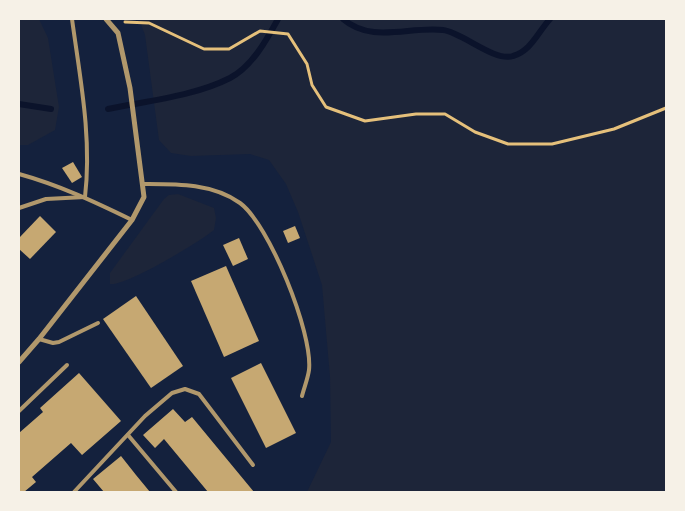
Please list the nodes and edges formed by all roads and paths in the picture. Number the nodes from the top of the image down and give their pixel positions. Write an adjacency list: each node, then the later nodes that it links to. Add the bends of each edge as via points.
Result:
1 (72, 19): 7 (lane, via 88,133)
2 (106, 19): 3 (street)
3 (112, 26): 4 (path, via 119,22 149,22 204,49 229,49 260,31 288,34 308,64 312,85 326,107 365,121 416,114 445,114 475,132 508,144 552,144 614,129); 6 (street, via 118,33 136,117)
4 (666, 108)
5 (19, 174): 7 (lane)
6 (143, 184): 9 (street, via 144,197); 14 (lane, via 182,184 208,189 238,202 254,216 277,261 302,327 309,370)
7 (85, 197): 8 (lane, via 46,199); 9 (lane)
8 (19, 208)
9 (132, 220): 11 (street)
10 (98, 323): 11 (lane, via 59,342)
11 (39, 339): 12 (street)
12 (19, 362)
13 (67, 365): 15 (lane)
14 (302, 396)
15 (19, 411)
16 (128, 435): 17 (lane, via 172,393 185,389 199,394); 18 (lane); 19 (lane)
17 (253, 465)
18 (74, 492)
19 (176, 492)

